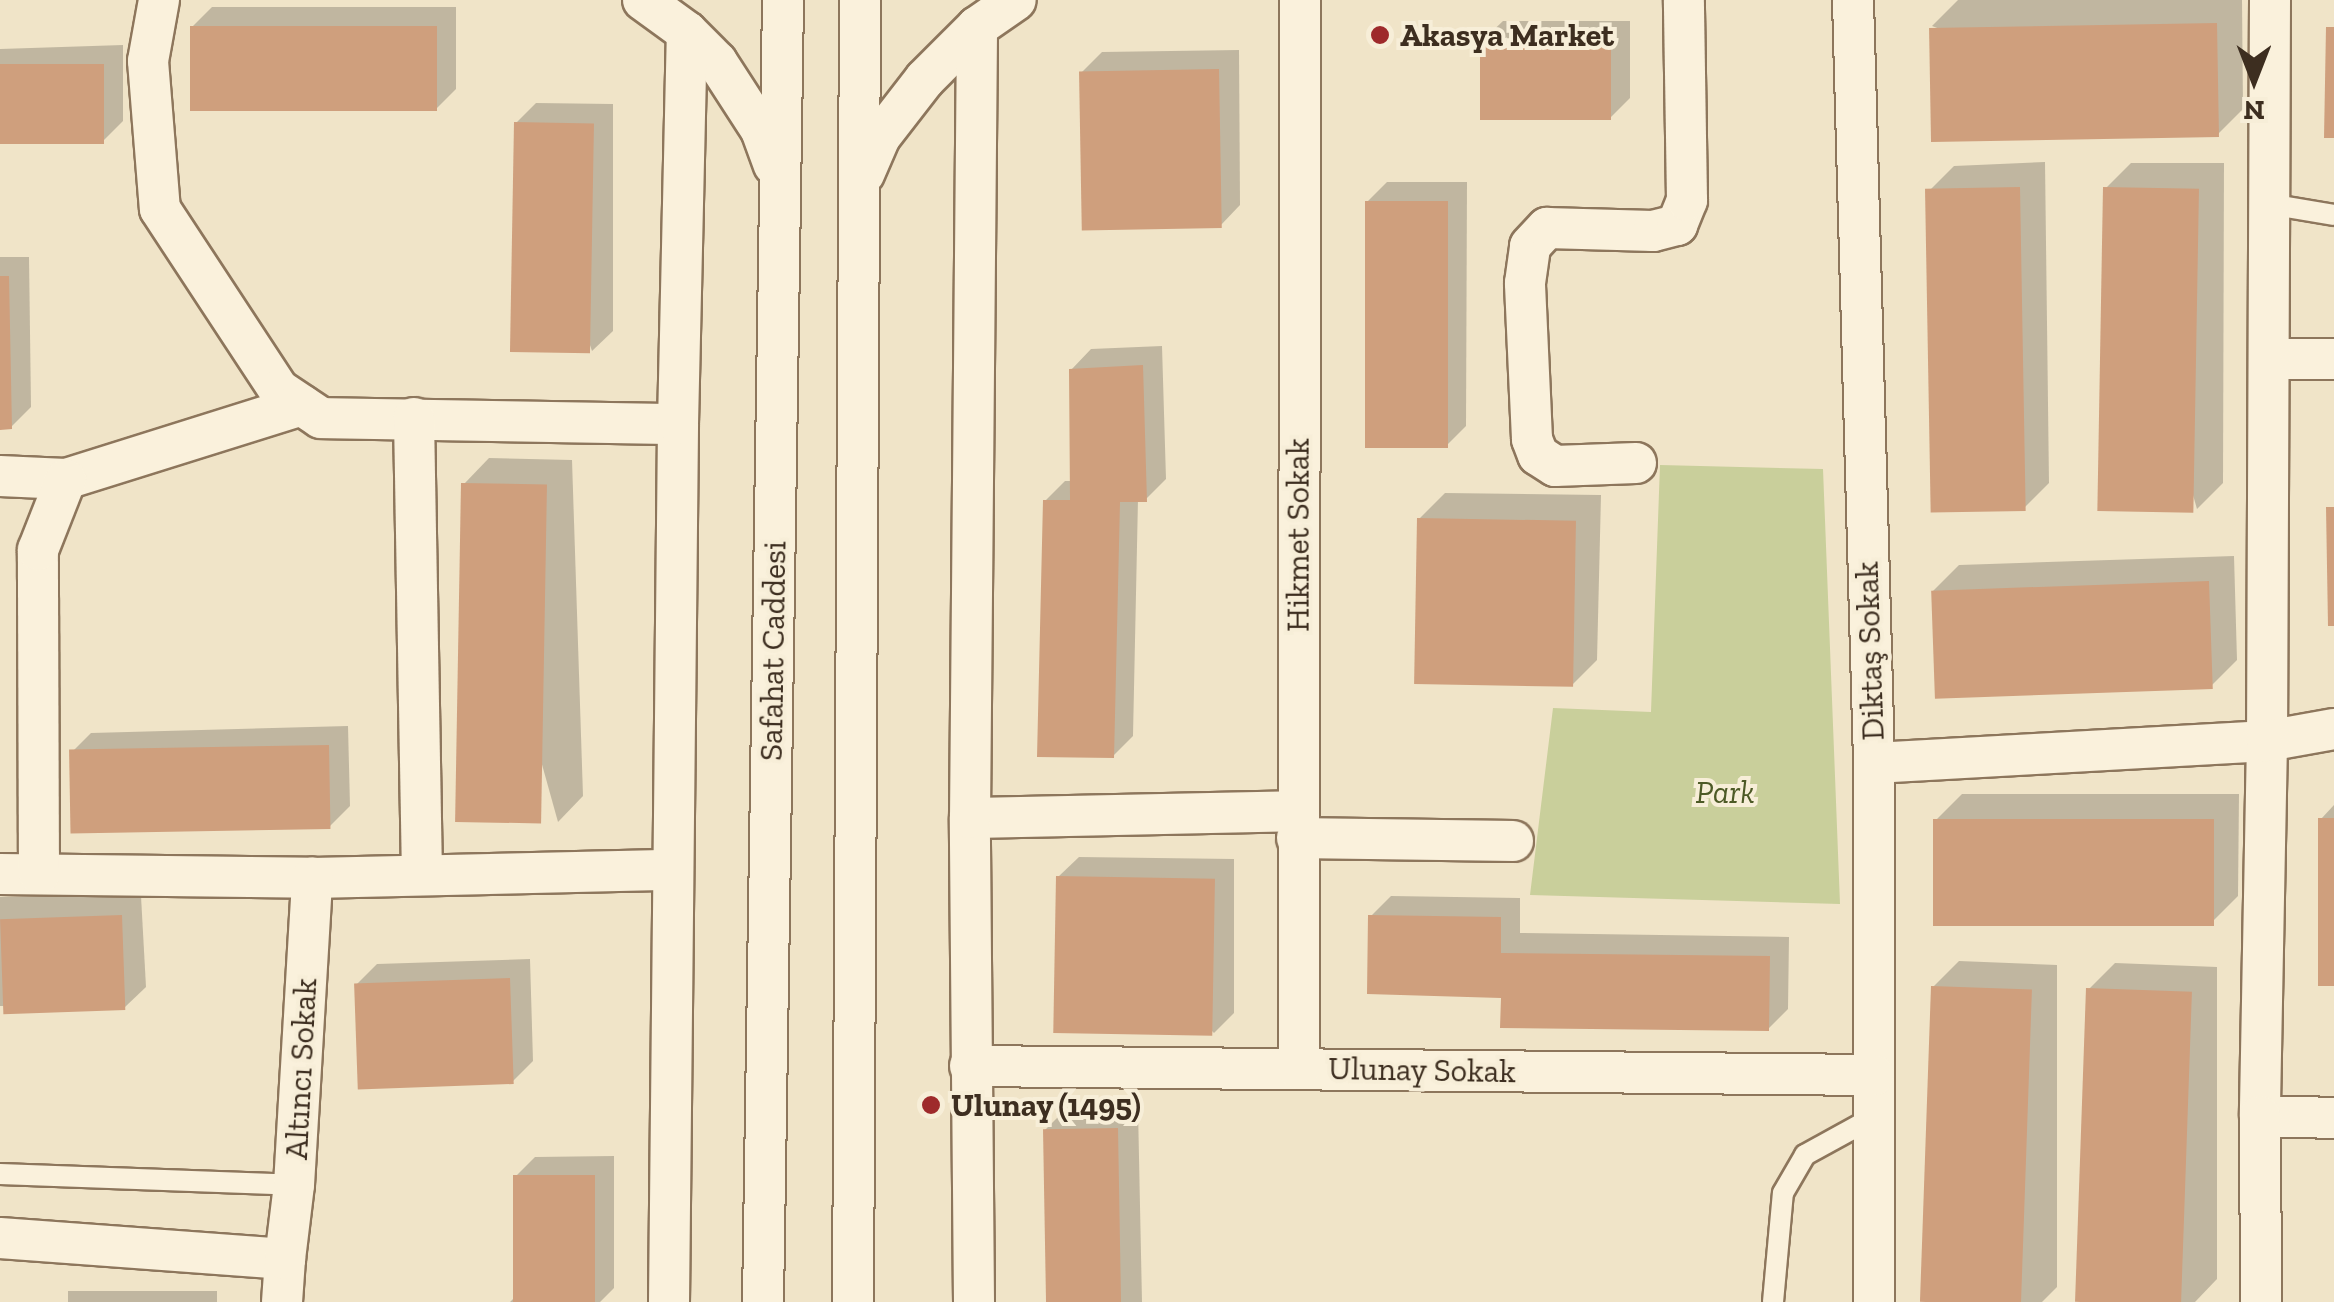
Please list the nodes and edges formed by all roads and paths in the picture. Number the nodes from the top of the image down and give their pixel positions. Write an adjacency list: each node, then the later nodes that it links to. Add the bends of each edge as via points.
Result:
1 (159, 0): 18 (street, via 148,62 160,209 278,390)
2 (643, 0): 11 (street)
3 (783, 0): 12 (street, Safahat Caddesi)
4 (860, 0): 13 (street)
5 (1016, 0): 10 (street)
6 (1300, 0): 28 (street, Hikmet Sokak)
7 (1684, 0): 21 (street, via 1686,200 1677,225 1653,231 1546,228 1530,246 1525,283 1538,455 1554,466)
8 (1852, 0): 26 (street, Diktaş Sokak)
9 (2270, 0): 14 (street)
10 (977, 27): 13 (street, via 901,108); 27 (street)
11 (687, 32): 12 (street, via 740,93); 20 (street)
12 (780, 182): 46 (street, Safahat Caddesi)
13 (858, 187): 47 (street)
14 (2270, 204): 15 (lane); 16 (street)
15 (2334, 215)
16 (2269, 359): 17 (street); 25 (street)
17 (2334, 360)
18 (302, 405): 19 (street, via 321,418); 23 (street)
19 (414, 418): 20 (street); 32 (street)
20 (678, 424): 30 (street)
21 (1636, 464)
22 (0, 476): 23 (street)
23 (66, 480): 31 (street, via 38,550)
24 (2334, 729): 25 (street)
25 (2267, 741): 26 (street); 37 (street)
26 (1874, 763): 36 (street, Diktaş Sokak)
27 (970, 818): 28 (street); 34 (street)
28 (1298, 825): 29 (street); 35 (street, Hikmet Sokak)
29 (1513, 841)
30 (673, 870): 32 (street); 45 (street)
31 (19, 874): 33 (street)
32 (422, 875): 33 (street)
33 (312, 878): 41 (street, Altıncı Sokak)
34 (970, 1066): 35 (street, Ulunay Sokak); 48 (street)
35 (1299, 1069): 36 (street, Ulunay Sokak)
36 (1874, 1075): 38 (street, Diktaş Sokak)
37 (2260, 1116): 39 (street); 51 (street)
38 (1874, 1117): 49 (lane, via 1805,1155 1784,1193); 50 (street, Diktaş Sokak)
39 (2334, 1118)
40 (0, 1174): 41 (lane)
41 (294, 1185): 43 (street, Altıncı Sokak)
42 (0, 1238): 43 (street)
43 (285, 1259): 44 (street, Altıncı Sokak)
44 (282, 1302)
45 (669, 1302)
46 (763, 1302)
47 (853, 1302)
48 (974, 1302)
49 (1773, 1302)
50 (1874, 1302)
51 (2261, 1302)

